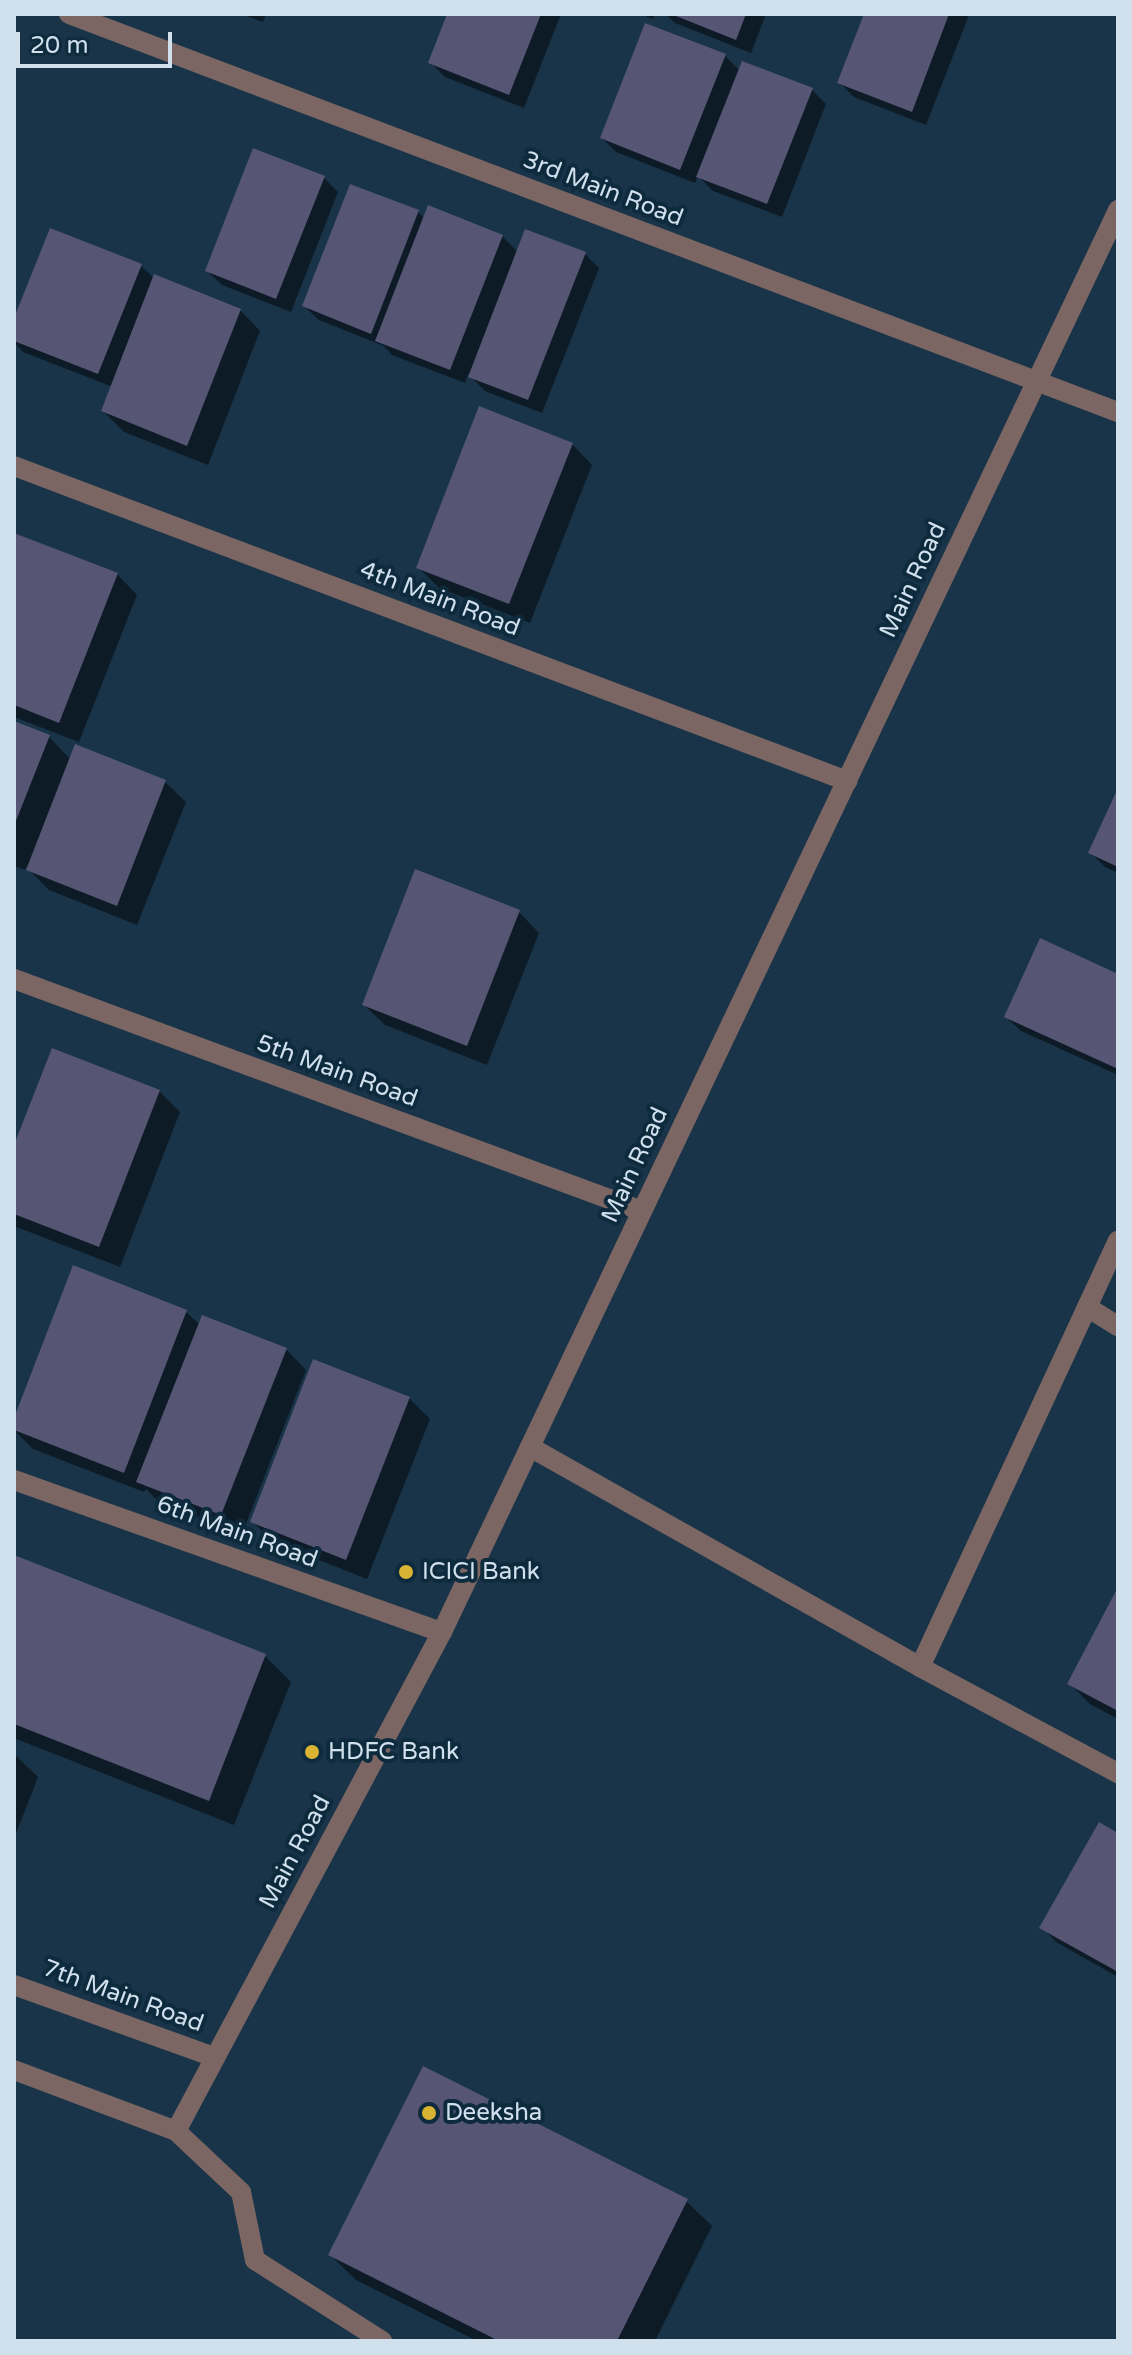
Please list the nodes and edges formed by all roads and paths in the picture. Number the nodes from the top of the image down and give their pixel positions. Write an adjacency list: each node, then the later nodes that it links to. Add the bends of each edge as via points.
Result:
1 (69, 14): 3 (street, 3rd Main Road)
2 (1118, 210): 3 (street, Main Road)
3 (1036, 381): 4 (street, 3rd Main Road); 6 (street, Main Road)
4 (1118, 412)
5 (14, 466): 6 (street, 4th Main Road)
6 (847, 781): 8 (street, Main Road)
7 (14, 979): 8 (street, 5th Main Road)
8 (642, 1211): 12 (street, Main Road)
9 (1118, 1241): 10 (street)
10 (1087, 1307): 11 (street); 15 (street)
11 (1118, 1326)
12 (530, 1447): 14 (street, Main Road); 15 (street)
13 (14, 1480): 14 (street, 6th Main Road)
14 (442, 1632): 18 (street, Main Road)
15 (920, 1667): 16 (street)
16 (1118, 1773)
17 (14, 1985): 18 (street, 7th Main Road)
18 (214, 2057): 20 (street, Main Road)
19 (14, 2070): 20 (street)
20 (176, 2131): 21 (street, via 241,2192 255,2260)
21 (382, 2341)

